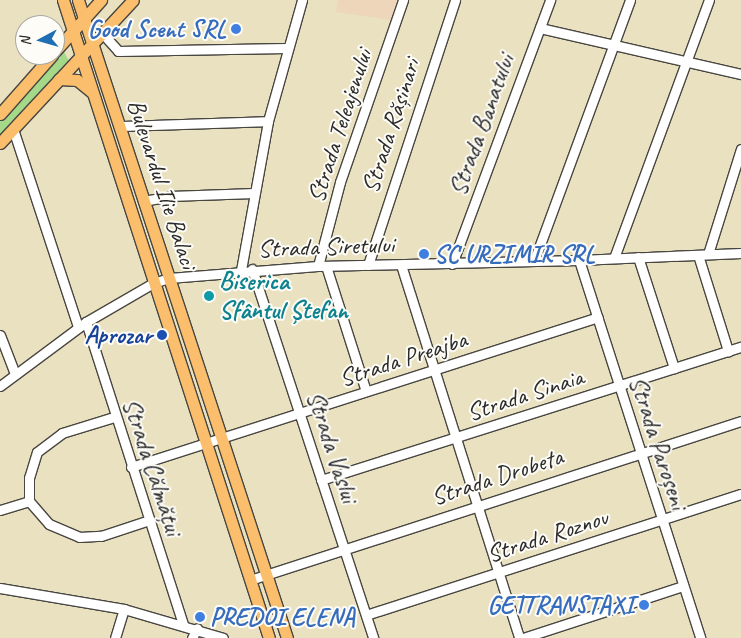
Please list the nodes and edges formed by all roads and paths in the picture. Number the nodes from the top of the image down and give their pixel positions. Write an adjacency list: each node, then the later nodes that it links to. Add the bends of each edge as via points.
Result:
1 (63, 0): 14 (main road, Bulevardul Ilie Balaci)
2 (78, 0): 12 (main road, Bulevardul Ilie Balaci)
3 (85, 0): 11 (main road)
4 (133, 0): 15 (main road)
5 (302, 0): 19 (street)
6 (403, 0): 44 (street, Strada Teleajenului, via 340,182)
7 (455, 0): 42 (street, Strada Rășinari)
8 (550, 0): 13 (street, Strada Banatului)
9 (630, 0): 18 (street)
10 (709, 0): 21 (street)
11 (100, 1): 12 (main road)
12 (84, 18): 14 (main road); 17 (main road, Bulevardul Ilie Balaci)
13 (540, 28): 18 (street); 41 (street, Strada Banatului)
14 (73, 31): 16 (main road); 20 (main road, Bulevardul Ilie Balaci)
15 (102, 32): 17 (main road); 19 (street, via 118,51)
16 (65, 40)
17 (92, 43): 20 (main road); 28 (main road, Bulevardul Ilie Balaci)
18 (614, 46): 21 (street); 40 (street)
19 (286, 48): 27 (street)
20 (81, 56): 24 (main road); 25 (main road, Bulevardul Ilie Balaci)
21 (687, 61): 23 (street); 37 (street)
22 (43, 65): 26 (main road)
23 (741, 74)
24 (59, 80): 25 (main road, via 77,80); 29 (main road)
25 (93, 93): 48 (main road, Bulevardul Ilie Balaci)
26 (0, 114)
27 (268, 121): 28 (street); 32 (street)
28 (119, 126): 33 (main road, Bulevardul Ilie Balaci)
29 (13, 129): 30 (main road); 50 (street, Strada Călmățui)
30 (0, 143)
31 (741, 150): 36 (street)
32 (254, 193): 33 (street, via 170,196); 46 (street)
33 (143, 201): 47 (main road, Bulevardul Ilie Balaci)
34 (741, 252): 36 (street, Strada Siretului)
35 (698, 254): 36 (street, Strada Siretului); 38 (street, Strada Siretului); 53 (street)
36 (708, 254)
37 (614, 258): 38 (street, Strada Siretului); 39 (street, Strada Siretului)
38 (638, 258): 54 (street)
39 (579, 260): 40 (street, Strada Siretului); 49 (street, Strada Paroșeni)
40 (534, 261): 41 (street, Strada Siretului)
41 (452, 264): 43 (street, Strada Siretului)
42 (368, 265): 43 (street, Strada Siretului); 44 (street, Strada Siretului)
43 (401, 265): 55 (street)
44 (322, 266): 45 (street, Strada Siretului); 59 (street)
45 (252, 269): 46 (street, Strada Siretului); 60 (street, Strada Vaslui)
46 (241, 270): 47 (street, Strada Siretului)
47 (169, 278): 48 (street, Strada Siretului); 63 (main road, Bulevardul Ilie Balaci)
48 (153, 282): 50 (street, Strada Siretului); 65 (main road, Bulevardul Ilie Balaci)
49 (597, 318): 55 (street, Strada Preajba); 58 (street, Strada Paroșeni)
50 (82, 325): 56 (street, Strada Siretului); 61 (street, Strada Călmățui)
51 (0, 335): 56 (street)
52 (741, 347): 53 (street, Strada Sinaia)
53 (728, 351): 54 (street, Strada Sinaia)
54 (674, 368): 58 (street, Strada Sinaia)
55 (434, 370): 59 (street, Strada Preajba); 64 (street)
56 (15, 374): 57 (street, Strada Siretului)
57 (0, 386)
58 (619, 386): 64 (street, Strada Sinaia); 66 (street, Strada Paroșeni)
59 (366, 391): 60 (street, Strada Preajba)
60 (300, 412): 63 (street, Strada Preajba); 68 (street, Strada Vaslui)
61 (114, 417): 67 (street, Strada Călmățui); 70 (street, via 62,433 37,452 29,478)
62 (741, 421): 66 (street, Strada Drobeta)
63 (221, 438): 65 (street, Strada Preajba); 76 (main road, Bulevardul Ilie Balaci)
64 (455, 438): 68 (street, Strada Sinaia); 71 (street)
65 (205, 443): 67 (street, Strada Preajba); 78 (main road, Bulevardul Ilie Balaci)
66 (641, 452): 71 (street, Strada Drobeta); 74 (street, Strada Paroșeni)
67 (131, 466): 73 (street, Strada Călmățui)
68 (322, 480): 75 (street, Strada Vaslui)
69 (741, 494): 74 (street, Strada Roznov)
70 (29, 501): 72 (street); 73 (street, via 49,524 79,537 100,536)
71 (476, 505): 75 (street, Strada Drobeta); 77 (street)
72 (0, 510)
73 (149, 520): 83 (street, Strada Călmățui)
74 (662, 520): 77 (street, Strada Roznov); 79 (street, Strada Paroșeni)
75 (343, 548): 76 (street, Strada Drobeta); 82 (street, Strada Vaslui)
76 (266, 573): 78 (street, Strada Drobeta); 89 (main road, Bulevardul Ilie Balaci)
77 (498, 573): 82 (street, Strada Roznov); 91 (street)
78 (250, 580): 88 (main road, Bulevardul Ilie Balaci)
79 (683, 586): 92 (street); 93 (street, Strada Paroșeni)
80 (0, 588): 81 (street)
81 (124, 609): 83 (street); 85 (street)
82 (366, 615): 90 (street, Strada Vaslui)
83 (183, 624): 84 (street)
84 (197, 628): 86 (street); 87 (street)
85 (115, 638)
86 (192, 638)
87 (222, 638)
88 (269, 638)
89 (287, 638)
90 (373, 638)
91 (519, 638)
92 (523, 638)
93 (700, 638)

